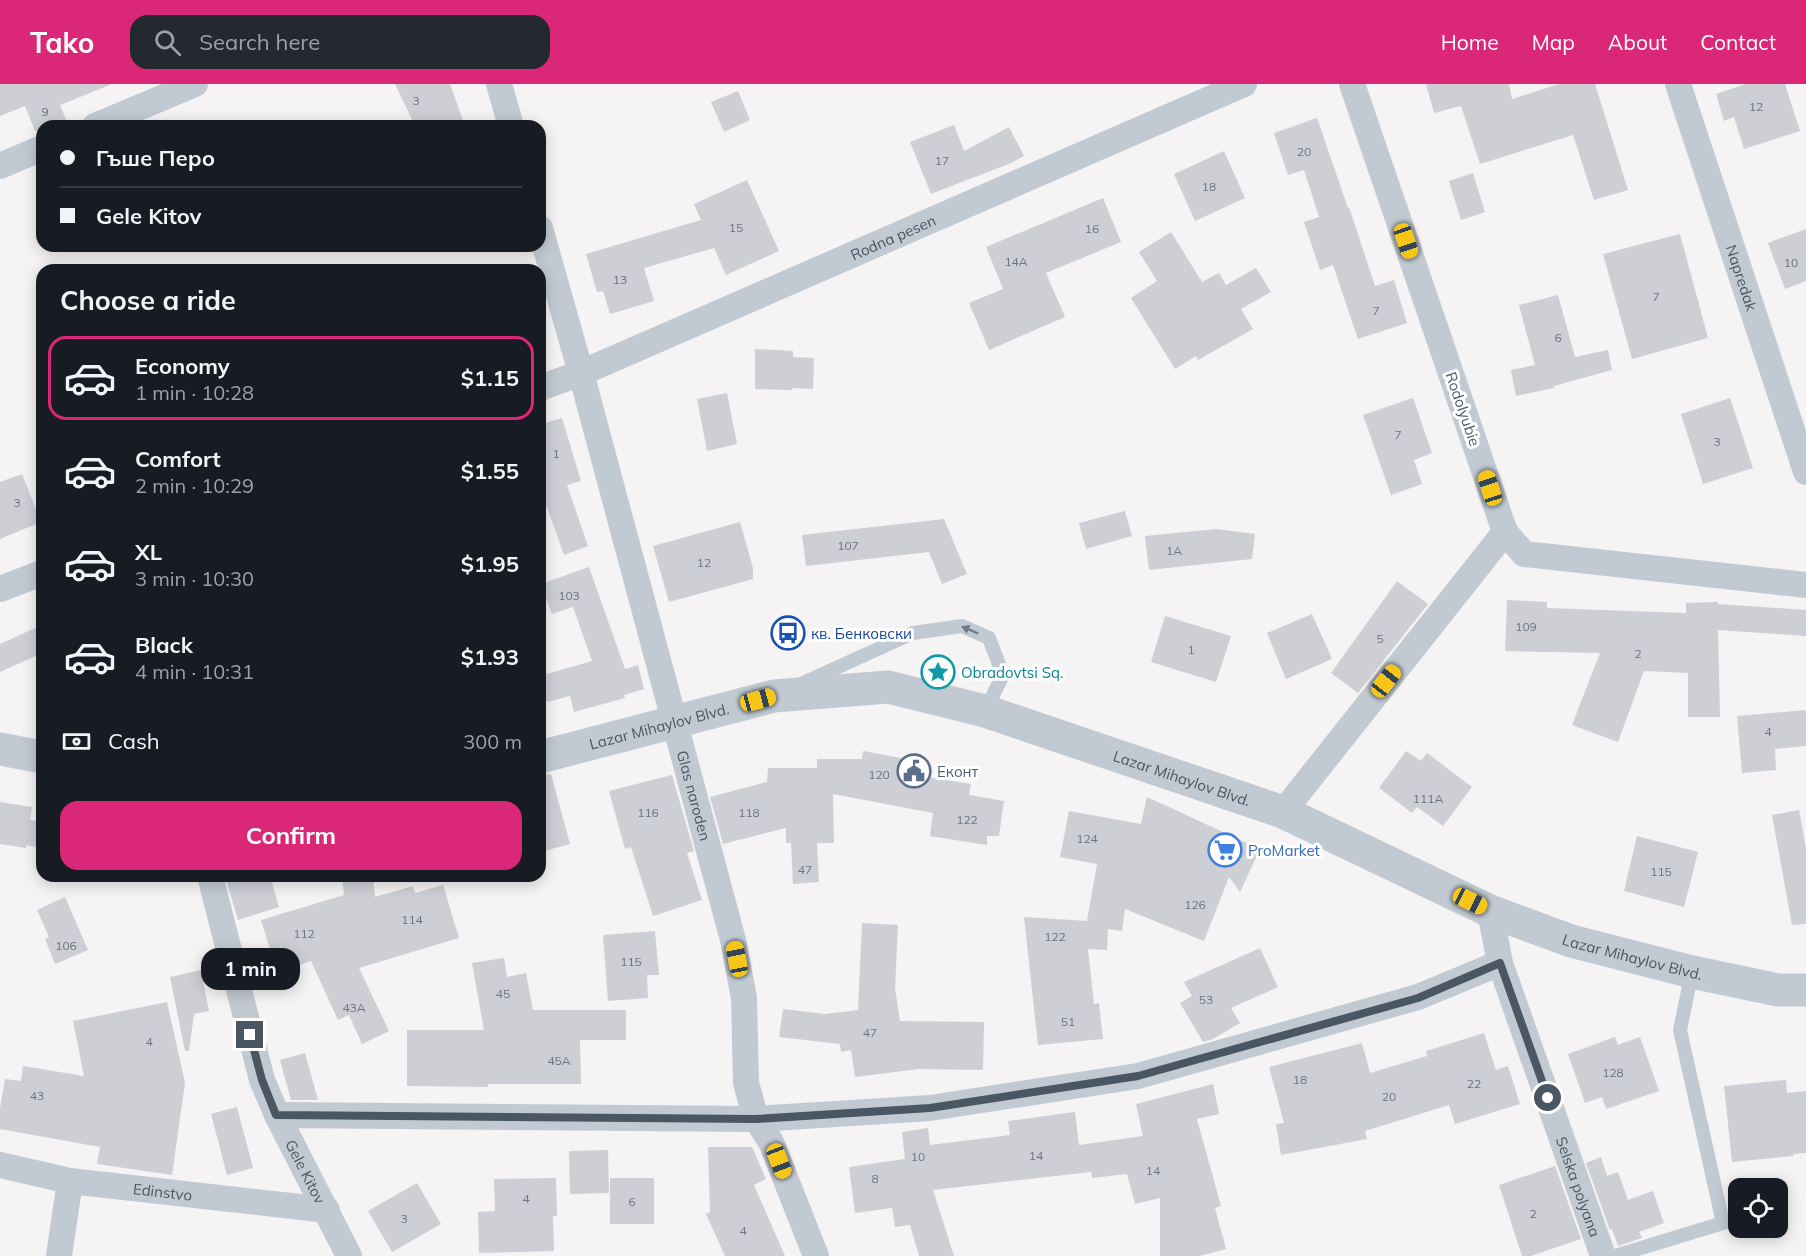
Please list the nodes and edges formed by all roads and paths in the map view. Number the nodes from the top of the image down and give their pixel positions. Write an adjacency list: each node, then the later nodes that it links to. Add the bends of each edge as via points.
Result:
1 (195, 84): 6 (street)
2 (499, 84): 7 (street)
3 (1244, 84): 11 (street, Rodna pesen)
4 (1352, 84): 14 (street, Rodolyubie)
5 (1678, 84): 13 (street, Napredak)
6 (109, 120)
7 (509, 120)
8 (36, 151): 9 (street)
9 (0, 166)
10 (546, 249): 11 (street, Glas naroden)
11 (581, 373): 12 (street, Rodna pesen); 20 (street, Glas naroden)
12 (546, 386)
13 (1806, 472)
14 (1505, 532): 16 (street, via 1524,554); 24 (street)
15 (36, 575): 17 (street)
16 (1806, 585)
17 (0, 589)
18 (774, 696): 19 (street, Lazar Mihaylov Blvd., via 888,687); 19 (lane, one-way to 18, via 1004,675 989,638 962,626 913,633); 20 (street, Lazar Mihaylov Blvd.)
19 (985, 711): 24 (street, Lazar Mihaylov Blvd.)
20 (675, 722): 23 (street, Lazar Mihaylov Blvd.); 31 (street, Glas naroden, via 733,940 744,998 746,1083)
21 (2, 744): 22 (street)
22 (36, 755)
23 (546, 755)
24 (1283, 812): 26 (street, Lazar Mihaylov Blvd.)
25 (212, 882): 30 (street, Gele Kitov, via 262,1080)
26 (1490, 911): 27 (street, Selska polyana); 28 (street, Lazar Mihaylov Blvd., via 1571,941)
27 (1500, 963): 31 (street, via 1418,998 1138,1076 930,1108); 38 (street, Selska polyana)
28 (1692, 972): 29 (street, Lazar Mihaylov Blvd., via 1778,990); 39 (lane, via 1680,1030 1723,1223)
29 (1806, 990)
30 (276, 1115): 31 (street); 34 (street, Gele Kitov)
31 (756, 1119): 37 (street, Glas naroden, via 771,1142)
32 (0, 1166): 33 (street, Edinstvo)
33 (70, 1181): 34 (street, Edinstvo); 35 (street)
34 (327, 1210): 36 (street, Gele Kitov)
35 (59, 1256)
36 (349, 1256)
37 (816, 1256)
38 (1603, 1256)
39 (1615, 1256)

